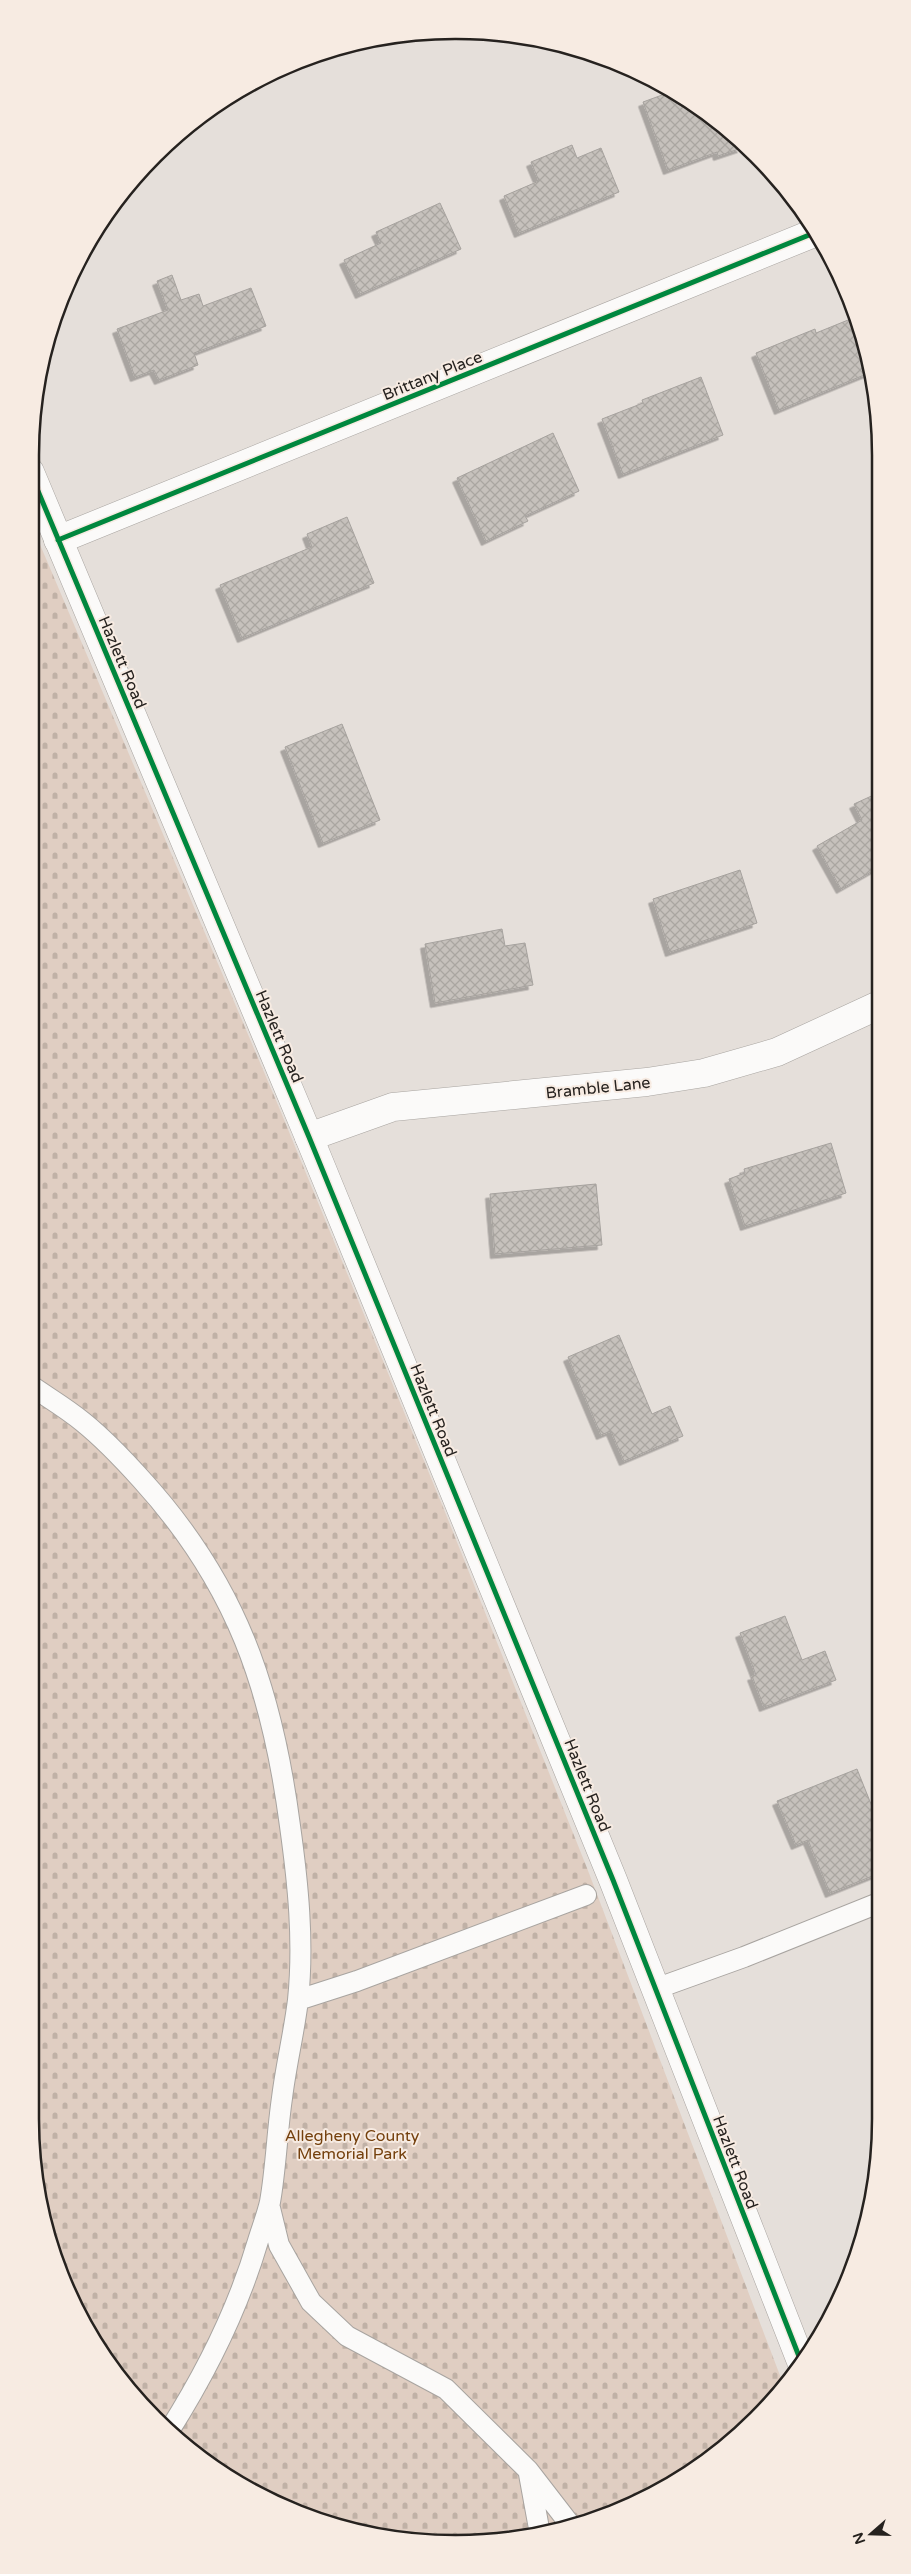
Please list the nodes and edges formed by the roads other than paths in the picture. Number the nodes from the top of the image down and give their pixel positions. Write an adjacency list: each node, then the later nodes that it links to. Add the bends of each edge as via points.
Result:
1 (809, 236): 3 (street, Brittany Place)
2 (39, 494): 3 (street, Hazlett Road)
3 (58, 540): 5 (street, Hazlett Road)
4 (872, 1008): 5 (street, Bramble Lane, via 777,1052 704,1073 647,1082 393,1108)
5 (310, 1137): 9 (street, Hazlett Road)
6 (39, 1391): 10 (lane, via 83,1422 125,1461 172,1513 205,1559 236,1617 254,1663 284,1779 295,1860 300,1938)
7 (586, 1895): 10 (lane)
8 (872, 1905): 9 (lane)
9 (655, 1989): 12 (street, Hazlett Road)
10 (298, 2000): 11 (lane)
11 (270, 2203): 13 (lane, via 226,2330 200,2383); 14 (lane, via 279,2245 310,2302 348,2336 446,2389)
12 (798, 2355)
13 (173, 2425)
14 (528, 2470): 15 (lane); 16 (lane)
15 (567, 2520)
16 (539, 2527)

